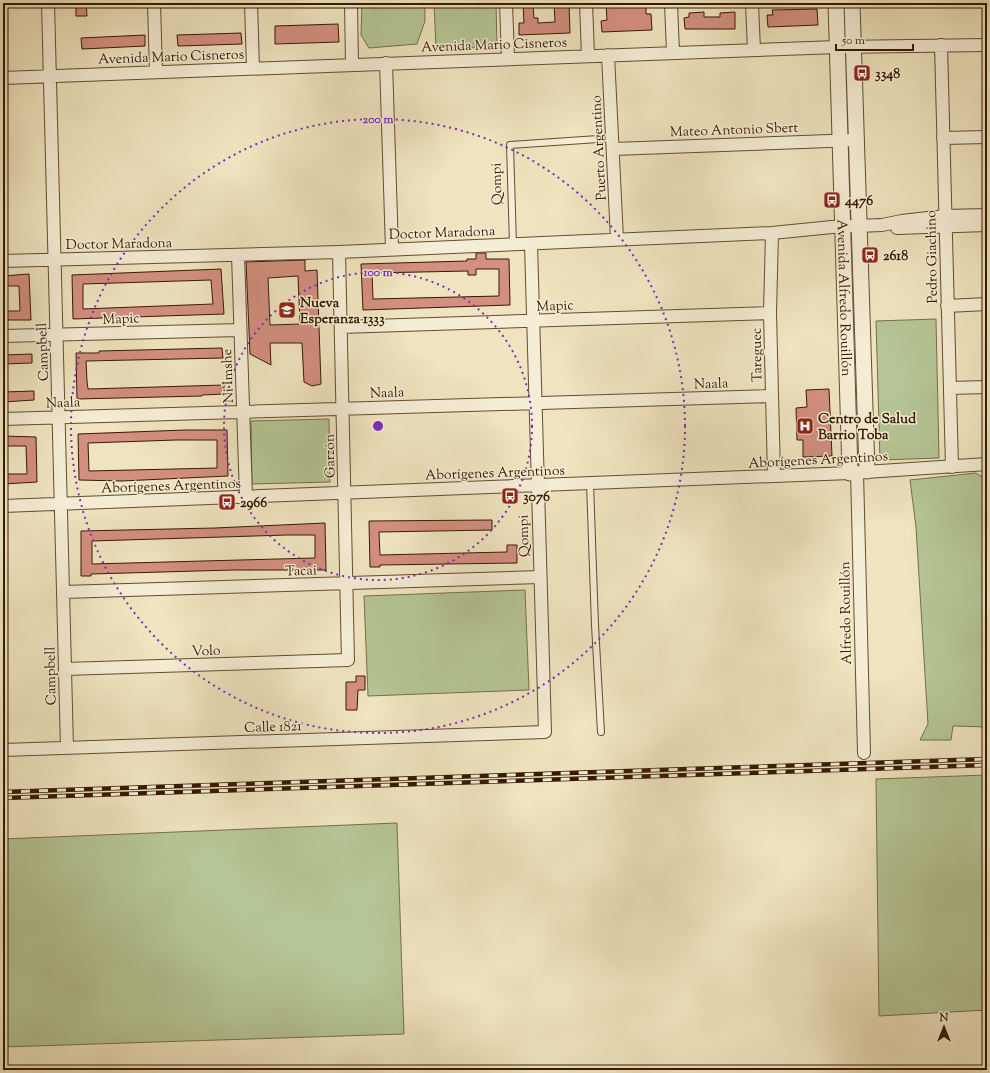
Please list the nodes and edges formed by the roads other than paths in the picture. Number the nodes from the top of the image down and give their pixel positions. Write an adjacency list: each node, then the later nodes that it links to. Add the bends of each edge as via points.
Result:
1 (48, 3): 24 (street, Campbell)
2 (154, 3): 23 (street)
3 (251, 3): 22 (street)
4 (350, 3): 21 (street)
5 (506, 3): 19 (street)
6 (586, 3): 18 (street)
7 (671, 3): 16 (street)
8 (752, 3): 15 (street)
9 (836, 3): 14 (street, Avenida Alfredo Rouillón)
10 (852, 3): 13 (street, Avenida Alfredo Rouillón)
11 (940, 45): 12 (street, Avenida Mario Cisneros); 13 (street, Avenida Mario Cisneros); 27 (street, Pedro Giachino)
12 (987, 45)
13 (853, 46): 14 (street, Avenida Mario Cisneros); 29 (street, Avenida Alfredo Rouillón)
14 (837, 47): 15 (street, Avenida Mario Cisneros); 28 (street, Avenida Alfredo Rouillón)
15 (754, 50): 16 (street, Avenida Mario Cisneros)
16 (673, 53): 17 (street, Avenida Mario Cisneros)
17 (608, 55): 18 (street, Avenida Mario Cisneros); 30 (street, Puerto Argentino)
18 (588, 56): 19 (street, Avenida Mario Cisneros)
19 (508, 59): 20 (street, Avenida Mario Cisneros)
20 (386, 63): 21 (street, Avenida Mario Cisneros); 41 (street)
21 (352, 65): 22 (street, Avenida Mario Cisneros)
22 (253, 68): 23 (street, Avenida Mario Cisneros)
23 (156, 72): 24 (street, Avenida Mario Cisneros)
24 (50, 76): 25 (street, Avenida Mario Cisneros); 44 (street, Campbell)
25 (3, 78)
26 (987, 137): 27 (street)
27 (943, 138): 33 (street, Pedro Giachino)
28 (840, 140): 29 (street, Mateo Antonio Sbert); 30 (street, Mateo Antonio Sbert); 35 (street, Avenida Alfredo Rouillón)
29 (856, 140): 36 (street, Avenida Alfredo Rouillón)
30 (613, 143): 31 (lane, Mateo Antonio Sbert); 38 (street, Puerto Argentino)
31 (510, 146): 40 (lane, Qompi)
32 (987, 215): 33 (street, Doctor Maradona)
33 (945, 221): 34 (street, Doctor Maradona); 36 (street, Doctor Maradona, via 902,229 882,225); 47 (street, Pedro Giachino)
34 (987, 225)
35 (843, 226): 36 (street, Doctor Maradona); 37 (street, Doctor Maradona); 64 (street, Avenida Alfredo Rouillón)
36 (859, 226): 64 (street, Avenida Alfredo Rouillón)
37 (772, 233): 38 (street, Doctor Maradona); 48 (street, Tareguec)
38 (617, 239): 39 (street, Doctor Maradona)
39 (531, 244): 40 (street, Doctor Maradona); 49 (street, Qompi)
40 (512, 245): 41 (street, Doctor Maradona)
41 (392, 249): 42 (street, Doctor Maradona)
42 (339, 252): 43 (street, Doctor Maradona); 50 (street, Garzón)
43 (238, 255): 44 (street, Doctor Maradona); 51 (street, Ni Imshe)
44 (53, 260): 45 (street, Doctor Maradona); 52 (street, Campbell)
45 (3, 261)
46 (987, 304): 47 (street)
47 (947, 306): 55 (street, Pedro Giachino)
48 (770, 313): 49 (street, Mapic); 56 (street, Tareguec)
49 (533, 320): 50 (street, Mapic); 57 (street, Qompi)
50 (341, 326): 58 (street, Garzón)
51 (240, 330): 52 (street, Mapic); 59 (street, Ni Imshe)
52 (56, 335): 53 (street, Mapic); 60 (street, Campbell)
53 (3, 336)
54 (987, 387): 55 (street)
55 (950, 388): 63 (street, Pedro Giachino)
56 (772, 396): 57 (street, Naala); 65 (street, Tareguec)
57 (536, 403): 58 (street, Naala); 67 (street, Qompi)
58 (343, 408): 59 (street, Naala); 68 (street, Garzón)
59 (243, 412): 60 (street, Naala); 69 (street, Ni Imshe)
60 (58, 417): 61 (street, Naala); 70 (street, Campbell)
61 (3, 419)
62 (987, 464): 63 (street, Aborígenes Argentinos)
63 (952, 467): 64 (street, Aborígenes Argentinos)
64 (858, 472): 65 (street, Aborígenes Argentinos); 81 (street, Alfredo Rouillón)
65 (774, 476): 66 (street, Aborígenes Argentinos)
66 (590, 483): 67 (street, Aborígenes Argentinos); 78 (lane)
67 (536, 485): 68 (street, Aborígenes Argentinos); 72 (street, Qompi)
68 (344, 493): 69 (street, Aborígenes Argentinos); 73 (street, Garzón)
69 (246, 497): 70 (street, Aborígenes Argentinos)
70 (61, 504): 71 (street, Aborígenes Argentinos); 74 (street, Campbell)
71 (3, 506)
72 (540, 577): 73 (street, Tacai); 77 (street, Qompi)
73 (346, 583): 74 (street, Tacai); 75 (street, Garzón)
74 (63, 592): 76 (street, Campbell)
75 (348, 660): 76 (street, Volo)
76 (65, 669): 79 (street, Campbell)
77 (544, 732): 79 (street, Calle 1821)
78 (601, 732)
79 (67, 748): 80 (street, Calle 1821)
80 (3, 750)
81 (864, 753)

